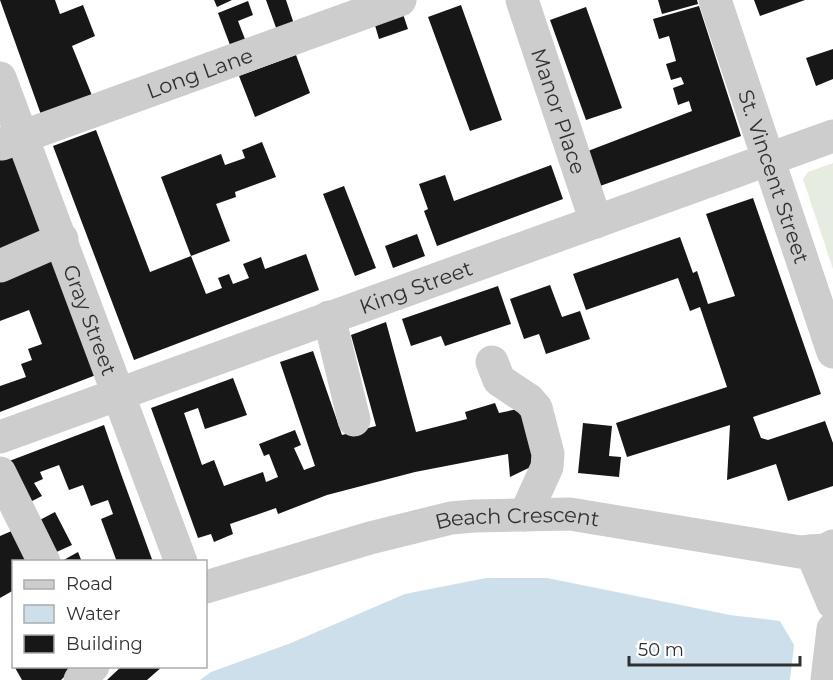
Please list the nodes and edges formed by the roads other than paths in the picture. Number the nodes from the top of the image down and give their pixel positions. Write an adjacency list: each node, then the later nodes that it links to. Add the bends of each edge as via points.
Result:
1 (400, 0): 6 (street, Long Lane)
2 (522, 0): 8 (street, Manor Place)
3 (715, 0): 7 (street, St. Vincent Street)
4 (0, 78): 6 (street, Gray Street)
5 (833, 136): 7 (street, King Street)
6 (10, 141): 9 (street, Gray Street)
7 (767, 159): 8 (street, King Street); 12 (street, St. Vincent Street)
8 (596, 222): 11 (street, King Street)
9 (62, 239): 10 (street); 14 (street, Gray Street)
10 (0, 266)
11 (329, 317): 14 (street, King Street); 15 (street)
12 (833, 352)
13 (492, 362): 18 (street, via 499,380 536,408 548,454 547,467)
14 (116, 393): 16 (street, King Street); 21 (street, Gray Street)
15 (354, 420)
16 (0, 437)
17 (0, 473): 20 (street)
18 (525, 515): 19 (street, Beach Crescent, via 570,514 800,552); 22 (street, Beach Crescent, via 451,518)
19 (822, 548): 23 (street)
20 (44, 560)
21 (181, 560)
22 (207, 587)
23 (833, 603)
24 (833, 629): 27 (street)
25 (91, 668): 26 (street)
26 (80, 680)
27 (827, 680)

